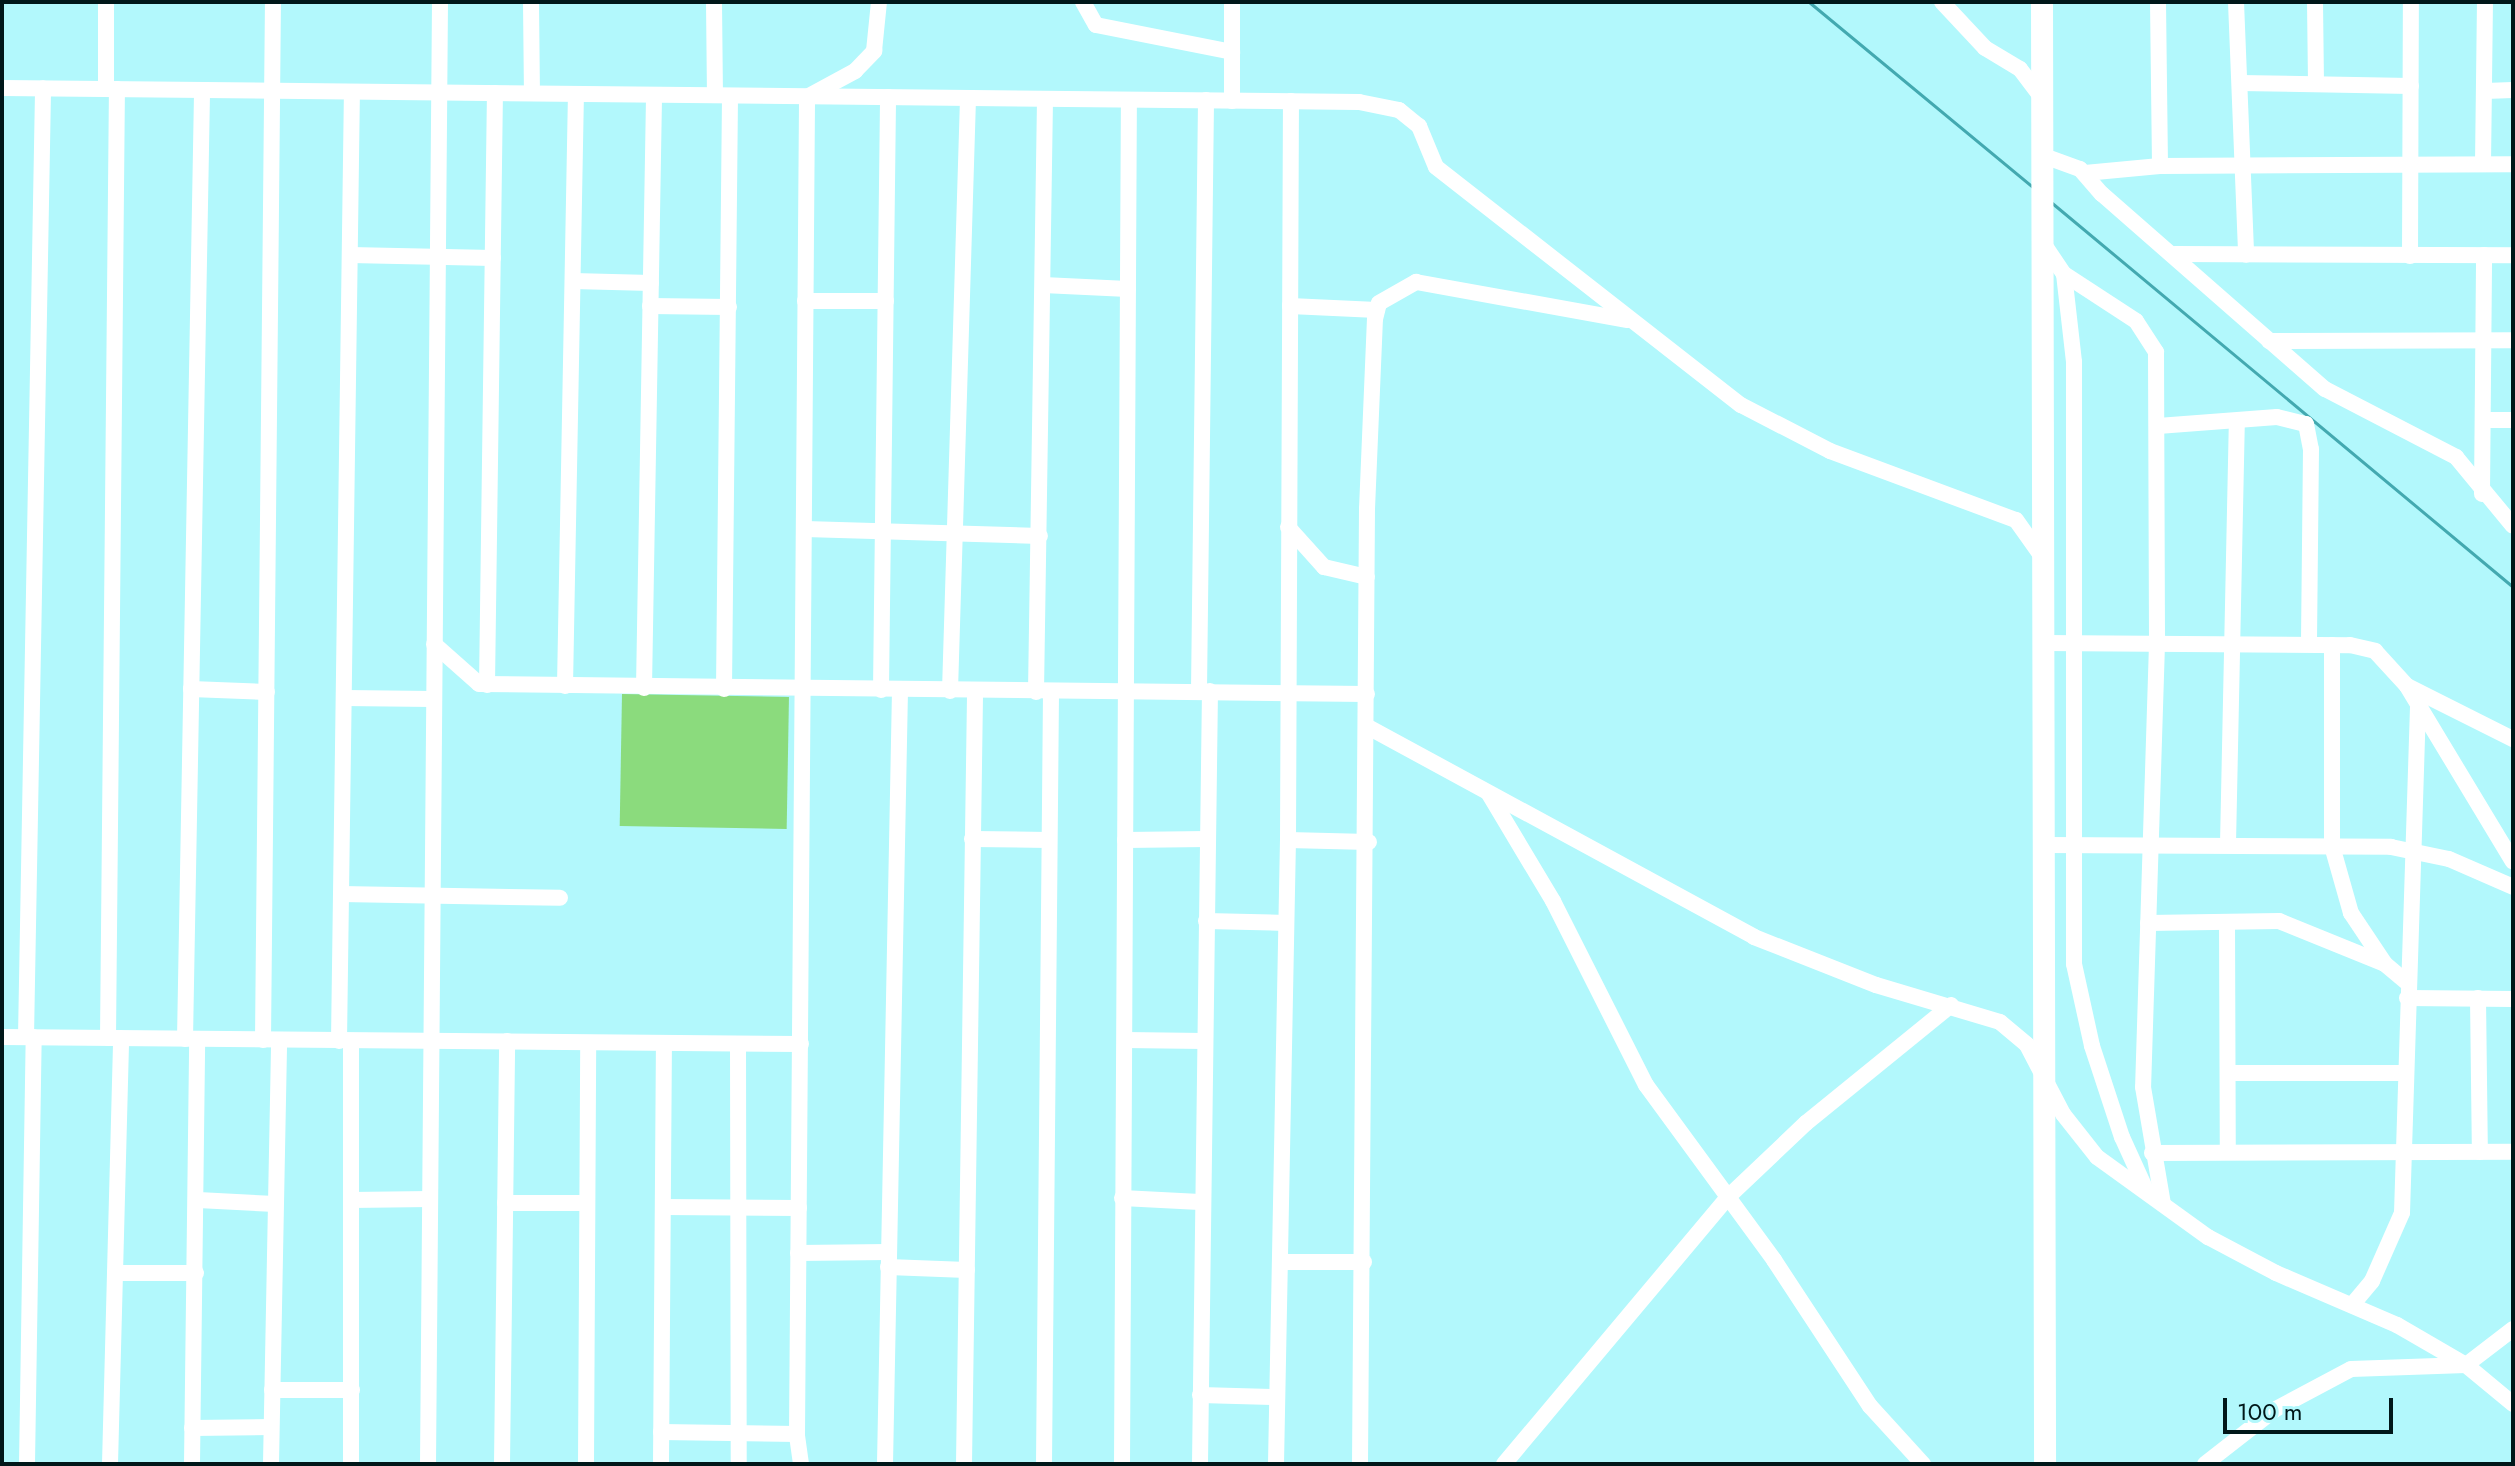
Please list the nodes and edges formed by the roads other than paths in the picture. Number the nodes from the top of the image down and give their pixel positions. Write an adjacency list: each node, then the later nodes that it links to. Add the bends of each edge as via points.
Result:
1 (106, 2): 22 (street)
2 (273, 2): 25 (street)
3 (440, 2): 28 (street)
4 (531, 2): 30 (street)
5 (714, 2): 33 (street)
6 (879, 2): 34 (street, via 874,51 855,71)
7 (1083, 2): 16 (street, via 1096,25)
8 (1232, 2): 16 (street)
9 (1942, 2): 40 (street, via 1985,48 2020,69)
10 (2042, 2): 40 (main road)
11 (2158, 2): 47 (street)
12 (2236, 2): 17 (street)
13 (2315, 2): 18 (street)
14 (2411, 2): 19 (street)
15 (2485, 2): 26 (street)
16 (1232, 52): 41 (street)
17 (2240, 83): 18 (street); 48 (street)
18 (2316, 84): 19 (street)
19 (2411, 86): 46 (street)
20 (2, 88): 21 (street)
21 (43, 88): 22 (street); 144 (street)
22 (111, 89): 23 (street); 145 (street)
23 (202, 90): 25 (street); 98 (street)
24 (2513, 90): 26 (street)
25 (273, 91): 27 (street); 108 (street)
26 (2485, 91): 44 (street)
27 (352, 92): 28 (street); 52 (street)
28 (439, 92): 29 (street); 57 (street)
29 (495, 93): 30 (street); 58 (street)
30 (532, 93): 31 (street)
31 (576, 94): 32 (street); 60 (street)
32 (654, 95): 33 (street); 61 (street)
33 (722, 96): 34 (street); 68 (street)
34 (807, 97): 35 (street); 64 (street)
35 (888, 97): 36 (street); 65 (street)
36 (968, 98): 37 (street); 83 (street)
37 (1045, 99): 38 (street); 62 (street)
38 (1129, 100): 39 (street); 63 (street)
39 (1206, 100): 41 (street); 106 (street)
40 (2043, 100): 43 (main road)
41 (1232, 101): 42 (street)
42 (1291, 101): 67 (street); 70 (street, via 1359,102 1399,110 1419,126 1436,167)
43 (2044, 156): 49 (street); 50 (main road)
44 (2483, 164): 45 (street); 46 (street)
45 (2513, 164)
46 (2410, 165): 48 (street); 56 (street)
47 (2160, 166): 48 (street); 49 (street)
48 (2242, 166): 53 (street)
49 (2085, 173): 51 (street, via 2102,194)
50 (2043, 243): 59 (street); 85 (main road)
51 (2175, 254): 53 (street); 73 (street)
52 (350, 255): 57 (street); 111 (street)
53 (2246, 255): 56 (street)
54 (2484, 255): 55 (street); 56 (street); 71 (street)
55 (2513, 255)
56 (2410, 256)
57 (437, 257): 58 (street); 89 (street)
58 (493, 258): 94 (street)
59 (2064, 274): 77 (street, via 2136,321 2149,336 2156,352); 88 (street, via 2074,362)
60 (573, 281): 61 (street); 95 (street)
61 (651, 283): 66 (street)
62 (1043, 285): 63 (street); 84 (street)
63 (1128, 289): 105 (street)
64 (805, 301): 65 (street); 81 (street)
65 (886, 301): 82 (street)
66 (650, 306): 68 (street); 97 (street)
67 (1290, 306): 69 (street); 80 (street)
68 (729, 307): 99 (street)
69 (1377, 310): 70 (street, via 1400,287 1416,282); 86 (street)
70 (1634, 321): 85 (street, via 1741,405 1779,428 2016,520)
71 (2485, 340): 72 (street); 73 (street); 74 (street)
72 (2513, 340)
73 (2269, 341): 78 (street, via 2353,407 2456,457)
74 (2484, 420): 75 (street); 78 (street)
75 (2513, 420)
76 (2237, 424): 77 (street); 91 (street); 92 (street, via 2290,417 2306,424 2310,435)
77 (2158, 426): 90 (street)
78 (2482, 494): 79 (street)
79 (2513, 526)
80 (1288, 527): 86 (street, via 1324,567); 107 (street)
81 (805, 529): 82 (street); 100 (street)
82 (883, 532): 83 (street); 101 (street)
83 (954, 534): 84 (street); 103 (street)
84 (1040, 536): 109 (street)
85 (2043, 558): 87 (main road)
86 (1367, 577): 110 (street)
87 (2043, 643): 88 (street); 124 (main road)
88 (2075, 643): 90 (street); 125 (street)
89 (434, 644): 94 (street, via 479,684); 112 (street)
90 (2157, 644): 91 (street); 126 (street)
91 (2229, 644): 92 (street); 123 (street)
92 (2309, 644): 93 (street)
93 (2332, 645): 96 (street, via 2375,651); 127 (street)
94 (487, 685): 95 (street)
95 (565, 686): 97 (street)
96 (2407, 686): 113 (street); 115 (street)
97 (644, 688): 99 (street)
98 (191, 689): 108 (street); 146 (street)
99 (724, 689): 100 (street)
100 (805, 690): 101 (street); 155 (street)
101 (881, 690): 102 (street)
102 (900, 690): 103 (street); 180 (street)
103 (950, 691): 104 (street)
104 (975, 691): 109 (street); 117 (street)
105 (1126, 691): 106 (street); 109 (street); 120 (street)
106 (1205, 691): 107 (street); 118 (street)
107 (1287, 691): 110 (street); 121 (street)
108 (267, 692): 147 (street)
109 (1044, 692): 119 (street)
110 (1367, 694): 114 (street)
111 (344, 698): 112 (street); 131 (street)
112 (433, 699): 132 (street)
113 (2418, 707): 128 (street); 129 (street)
114 (1368, 727): 116 (street); 122 (street)
115 (2513, 739)
116 (1488, 792): 142 (street, via 1754,937 1876,985); 166 (street, via 1553,901 1646,1085)
117 (972, 839): 119 (street); 183 (street)
118 (1207, 839): 120 (street); 134 (street)
119 (1049, 840): 212 (street)
120 (1125, 840): 148 (street)
121 (1288, 840): 122 (street); 136 (street)
122 (1369, 842): 182 (street)
123 (2228, 844): 126 (street); 127 (street)
124 (2043, 845): 125 (street); 159 (main road)
125 (2073, 846): 126 (street); 165 (street, via 2072,940 2079,990 2122,1137)
126 (2151, 846): 137 (street)
127 (2332, 846): 128 (street); 138 (street, via 2351,913)
128 (2414, 850): 130 (street); 139 (street)
129 (2513, 862)
130 (2513, 887)
131 (341, 894): 132 (street); 149 (street)
132 (432, 896): 133 (street); 152 (street)
133 (560, 898)
134 (1206, 921): 136 (street); 151 (street)
135 (2227, 922): 137 (street); 138 (street, via 2299,925); 157 (street)
136 (1286, 923): 181 (street)
137 (2148, 923): 164 (street, via 2143,1087)
138 (2385, 964): 139 (street)
139 (2407, 990): 140 (street); 158 (street)
140 (2478, 998): 141 (street); 162 (street)
141 (2513, 999)
142 (1951, 1005): 159 (street, via 2000,1022 2027,1045); 166 (street, via 1806,1123)
143 (2, 1037): 144 (street)
144 (30, 1037): 145 (street); 199 (street)
145 (114, 1038): 146 (street); 184 (street)
146 (191, 1039): 147 (street); 169 (street)
147 (271, 1040): 149 (street); 174 (street)
148 (1125, 1040): 151 (street); 167 (street)
149 (345, 1041): 152 (street); 170 (street)
150 (507, 1041): 152 (street); 153 (street); 172 (street)
151 (1204, 1041): 171 (street)
152 (430, 1042): 168 (street)
153 (588, 1044): 154 (street); 173 (street)
154 (664, 1044): 156 (street); 177 (street)
155 (801, 1044): 156 (street); 178 (street)
156 (738, 1045): 176 (street)
157 (2228, 1073): 158 (street); 161 (street)
158 (2405, 1073): 160 (street)
159 (2044, 1080): 165 (street, via 2080,1138); 219 (main road)
160 (2405, 1151): 161 (street); 162 (street); 186 (street, via 2402,1213 2393,1242)
161 (2228, 1152): 164 (street)
162 (2480, 1152): 163 (street)
163 (2513, 1152)
164 (2152, 1153): 175 (street)
165 (2147, 1193): 175 (street)
166 (1728, 1197): 217 (street); 218 (street, via 1870,1406)
167 (1122, 1198): 171 (street); 213 (street)
168 (430, 1199): 170 (street); 204 (street)
169 (198, 1200): 174 (street); 185 (street)
170 (351, 1200): 190 (street)
171 (1200, 1202): 191 (street)
172 (505, 1203): 173 (street); 205 (street)
173 (587, 1203): 206 (street)
174 (275, 1204): 189 (street)
175 (2163, 1204): 186 (street, via 2235,1252)
176 (738, 1206): 177 (street); 178 (street); 197 (street)
177 (664, 1207): 196 (street)
178 (799, 1208): 179 (street)
179 (798, 1253): 180 (street); 198 (street)
180 (888, 1260): 183 (street); 210 (street)
181 (1281, 1262): 182 (street); 192 (street)
182 (1364, 1262): 216 (street)
183 (967, 1270): 211 (street)
184 (115, 1273): 185 (street); 200 (street)
185 (196, 1273): 195 (street)
186 (2352, 1305): 188 (street)
187 (2513, 1329): 188 (street)
188 (2466, 1365): 193 (street); 220 (street, via 2351,1369 2274,1410)
189 (272, 1390): 190 (street); 194 (street)
190 (352, 1390): 203 (street)
191 (1200, 1395): 192 (street); 214 (street)
192 (1275, 1397): 215 (street)
193 (2513, 1404)
194 (271, 1427): 195 (street); 202 (street)
195 (192, 1428): 201 (street)
196 (661, 1432): 197 (street); 207 (street)
197 (740, 1434): 198 (street); 208 (street)
198 (797, 1434): 209 (street)
199 (27, 1464)
200 (110, 1464)
201 (192, 1464)
202 (271, 1464)
203 (351, 1464)
204 (428, 1464)
205 (502, 1464)
206 (586, 1464)
207 (661, 1464)
208 (739, 1464)
209 (801, 1464)
210 (885, 1464)
211 (964, 1464)
212 (1044, 1464)
213 (1122, 1464)
214 (1200, 1464)
215 (1276, 1464)
216 (1360, 1464)
217 (1504, 1464)
218 (1923, 1464)
219 (2045, 1464)
220 (2205, 1464)

